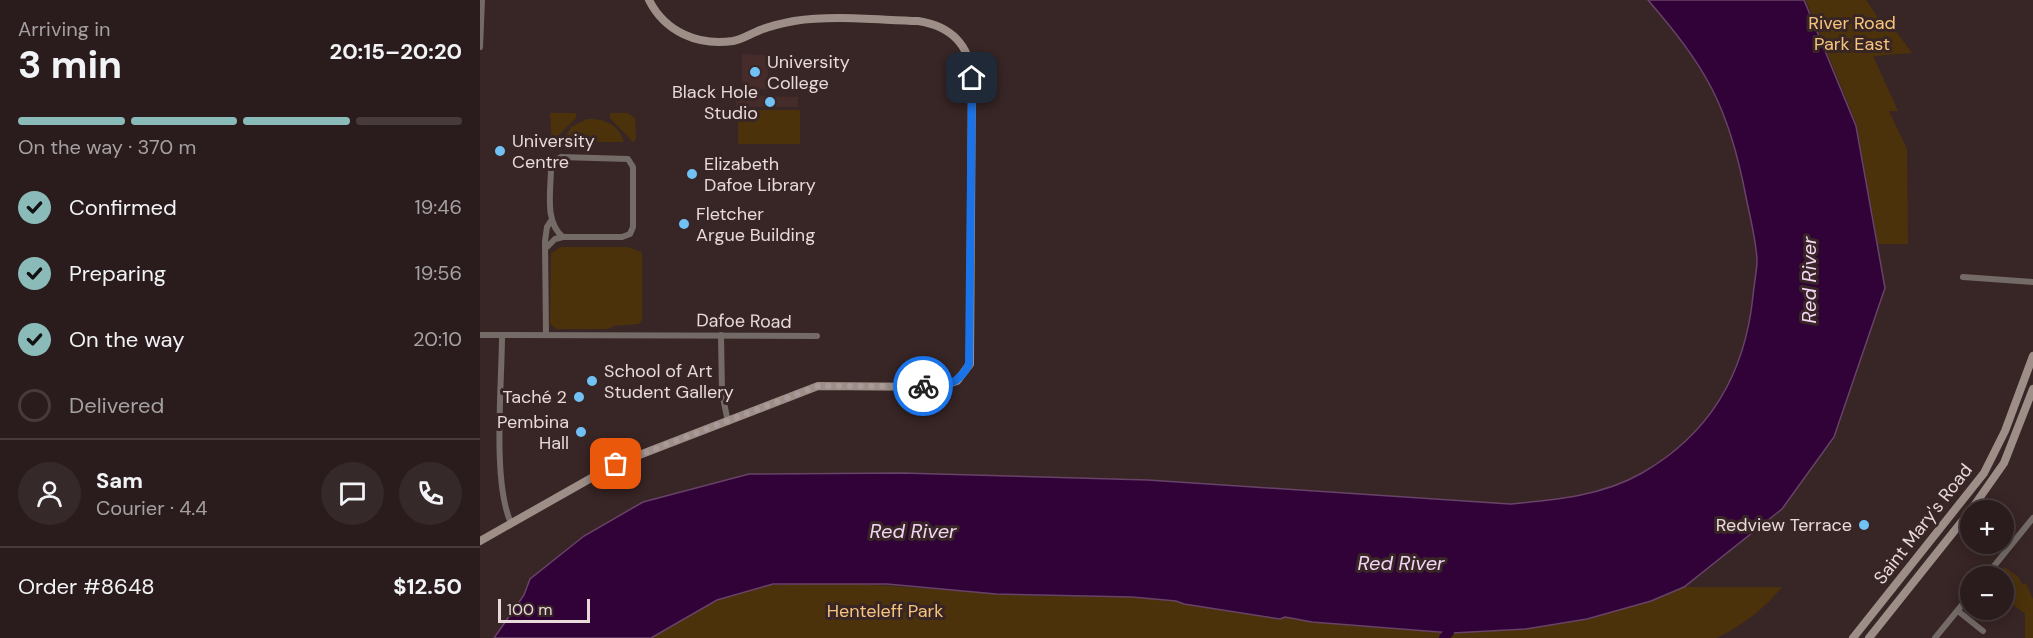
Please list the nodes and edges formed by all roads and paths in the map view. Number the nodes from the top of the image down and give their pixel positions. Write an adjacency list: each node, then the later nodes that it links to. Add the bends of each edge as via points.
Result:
1 (483, 0): 3 (street)
2 (649, 0): 16 (street, via 669,27 708,41 733,41 781,24 814,20 934,23 957,38 968,57 972,78 971,355 965,373 957,381 939,387 818,386)
3 (480, 47)
4 (551, 221): 5 (street); 5 (street, via 554,160 628,159 633,167 630,234); 6 (street, via 547,227)
5 (563, 237): 6 (street)
6 (547, 247): 11 (street)
7 (1963, 277): 8 (street)
8 (2033, 282)
9 (480, 335): 10 (street, Dafoe Road)
10 (502, 335): 11 (street, Dafoe Road); 19 (street, via 501,483)
11 (546, 335): 12 (street, Dafoe Road)
12 (721, 335): 13 (street, Dafoe Road); 16 (street, via 722,393)
13 (817, 336)
14 (2031, 365): 22 (street, Saint Mary's Road, via 1989,466)
15 (2033, 389): 17 (street, Saint Mary's Road, via 2004,463)
16 (728, 422): 19 (street, via 616,464)
17 (1978, 500)
18 (2033, 518): 24 (street)
19 (511, 523): 21 (street)
20 (1960, 524): 23 (street, Saint Mary's Road)
21 (480, 541)
22 (1929, 543): 23 (street); 28 (street, Saint Mary's Road)
23 (1939, 550): 29 (street, Saint Mary's Road)
24 (1994, 566)
25 (1960, 608): 26 (street)
26 (1958, 611): 27 (street); 30 (street)
27 (1983, 631)
28 (1852, 638)
29 (1869, 638)
30 (1935, 638)

